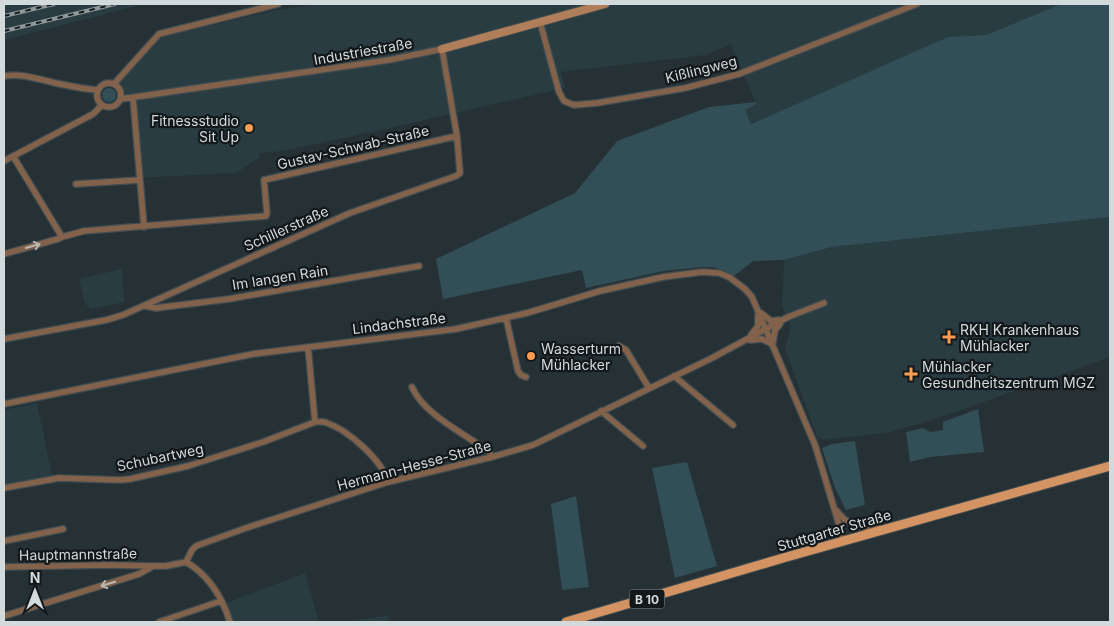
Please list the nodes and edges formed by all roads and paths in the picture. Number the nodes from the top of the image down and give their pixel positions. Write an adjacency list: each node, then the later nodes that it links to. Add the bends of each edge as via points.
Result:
1 (278, 4): 7 (street, via 159,34)
2 (605, 4): 4 (street, Industriestraße)
3 (917, 4): 4 (street, Kißlingweg, via 739,74 685,88 574,105 564,101 559,92)
4 (540, 22): 5 (street, Industriestraße)
5 (442, 49): 9 (street, Industriestraße, via 389,60); 12 (street, Schillerstraße)
6 (4, 76): 8 (street, via 27,76)
7 (114, 84): 8 (street, via 103,84); 10 (street, via 120,89)
8 (98, 90): 11 (street, via 98,100)
9 (133, 98): 10 (street, Industriestraße); 15 (street)
10 (121, 99): 11 (street, via 112,107)
11 (102, 105): 13 (street, via 92,114)
12 (457, 136): 17 (street, Gustav-Schwab-Straße, via 264,180 266,216); 22 (street, Schillerstraße, via 458,176 350,213)
13 (13, 156): 14 (street); 18 (street)
14 (4, 162)
15 (140, 180): 16 (street); 17 (street)
16 (76, 184)
17 (144, 227): 18 (street, via 84,231)
18 (62, 237): 19 (street, one-way to 18)
19 (4, 254)
20 (419, 266): 22 (street, Im langen Rain, via 229,298 156,308)
21 (824, 303): 24 (street, Hermann-Hesse-Straße)
22 (145, 306): 27 (street, Schillerstraße, via 106,320)
23 (757, 308): 24 (street, via 771,321); 25 (street, Lindachstraße, via 745,289 729,277 702,272 600,291); 26 (street, Lindachstraße); 28 (street, via 758,326)
24 (788, 317): 26 (street, Hermann-Hesse-Straße); 31 (street, via 775,330)
25 (506, 318): 30 (street, Lindachstraße, via 444,331); 33 (street, via 518,371)
26 (766, 330): 28 (street, Hermann-Hesse-Straße); 31 (street)
27 (4, 339)
28 (741, 343): 31 (street, Hermann-Hesse-Straße, via 762,339); 32 (street, Hermann-Hesse-Straße)
29 (620, 346): 35 (street, via 626,350)
30 (308, 347): 36 (street, Lindachstraße, via 252,354); 38 (street)
31 (774, 347): 45 (street, via 815,445)
32 (674, 376): 35 (street, Hermann-Hesse-Straße); 39 (street)
33 (526, 377)
34 (412, 387): 41 (street, via 427,407)
35 (649, 388): 37 (street, Hermann-Hesse-Straße)
36 (4, 404)
37 (601, 411): 40 (street); 41 (street, Hermann-Hesse-Straße, via 533,445)
38 (315, 422): 43 (street, via 327,422 363,447 385,472); 44 (street, Schubartweg, via 188,466 130,479 59,478)
39 (733, 425)
40 (644, 446)
41 (492, 457): 43 (street, Hermann-Hesse-Straße)
42 (1110, 466): 46 (main road, Stuttgarter Straße / B 10)
43 (388, 482): 50 (street, Hermann-Hesse-Straße, via 196,546)
44 (4, 488)
45 (834, 508): 46 (street, via 855,526 875,529); 49 (street)
46 (899, 526): 49 (main road, Stuttgarter Straße / B 10)
47 (63, 529): 48 (street)
48 (4, 540)
49 (844, 541): 57 (main road, Stuttgarter Straße / B 10)
50 (186, 562): 51 (street); 53 (street, via 204,574)
51 (153, 566): 52 (street, Hauptmannstraße); 54 (street, one-way to 54, via 139,574)
52 (4, 567)
53 (221, 602): 55 (street); 56 (street)
54 (4, 616)
55 (159, 622)
56 (230, 622)
57 (566, 622)

